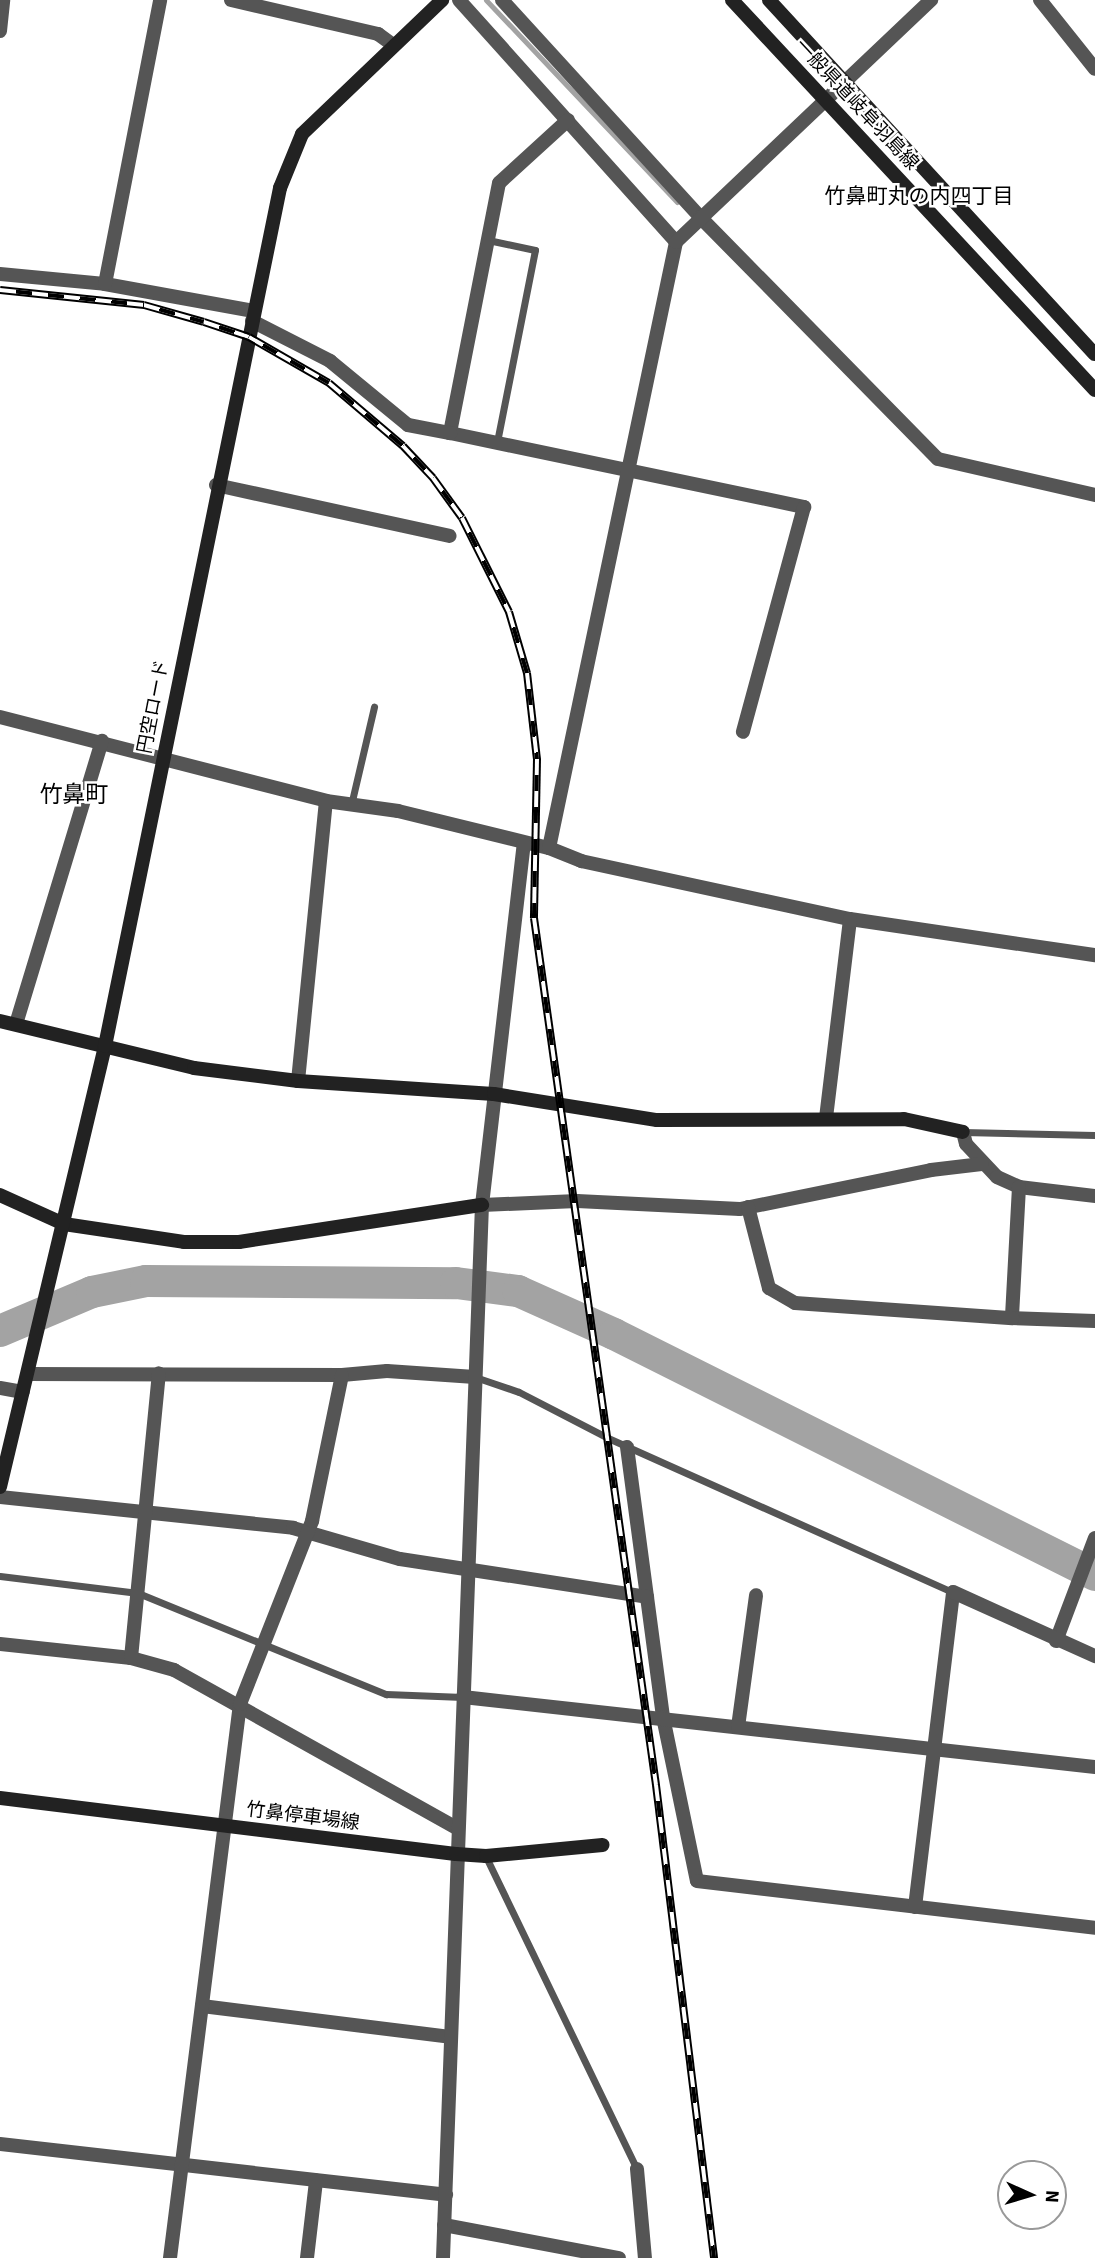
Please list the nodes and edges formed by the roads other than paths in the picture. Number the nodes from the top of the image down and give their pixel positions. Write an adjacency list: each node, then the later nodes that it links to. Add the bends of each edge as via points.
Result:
1 (3, 0): 11 (street)
2 (160, 0): 21 (street)
3 (231, 0): 12 (street, via 378,34)
4 (442, 0): 12 (street, 円空ロード)
5 (459, 0): 16 (street)
6 (502, 0): 17 (street)
7 (732, 0): 15 (street, 一般県道岐阜羽島線)
8 (769, 0): 14 (street, 一般県道岐阜羽島線)
9 (931, 0): 14 (street)
10 (1040, 0): 13 (street)
11 (0, 31)
12 (393, 45): 22 (street, 円空ロード, via 302,134 280,188)
13 (1095, 69)
14 (842, 81): 15 (street); 23 (street, 一般県道岐阜羽島線)
15 (825, 99): 17 (street); 24 (street, 一般県道岐阜羽島線)
16 (568, 120): 18 (street, via 499,183); 19 (street)
17 (700, 217): 19 (street); 29 (street, via 937,459)
18 (488, 240): 25 (street); 26 (lane, via 535,250)
19 (676, 242): 27 (street)
20 (0, 274): 21 (street)
21 (105, 284): 22 (street)
22 (253, 316): 25 (street, via 330,361 408,425); 28 (street, 円空ロード)
23 (1095, 354)
24 (1095, 390)
25 (450, 433): 26 (street)
26 (497, 442): 27 (street)
27 (628, 470): 33 (street, via 804,507); 39 (street)
28 (216, 485): 30 (street); 35 (street, 円空ロード)
29 (1095, 495)
30 (450, 536)
31 (374, 707): 37 (lane)
32 (0, 717): 34 (street)
33 (743, 732)
34 (102, 741): 35 (street); 43 (street)
35 (164, 758): 36 (street); 44 (street, 円空ロード)
36 (326, 801): 37 (street); 45 (street)
37 (351, 806): 38 (street, via 398,811)
38 (524, 843): 39 (street); 46 (street)
39 (549, 848): 40 (street, via 581,861)
40 (850, 919): 41 (street); 47 (street)
41 (1095, 955)
42 (0, 1021): 43 (street)
43 (16, 1024): 44 (street)
44 (105, 1046): 45 (street, via 194,1068); 56 (street, 円空ロード)
45 (298, 1081): 46 (street)
46 (494, 1094): 47 (street, via 668,1121); 54 (street)
47 (826, 1118): 48 (street, via 904,1119)
48 (963, 1132): 49 (lane); 50 (street, via 966,1144)
49 (1095, 1135)
50 (982, 1164): 51 (street); 55 (street, via 918,1172)
51 (1019, 1187): 53 (street); 57 (street)
52 (0, 1195): 56 (street)
53 (1095, 1196)
54 (482, 1205): 55 (street, via 577,1201); 56 (street, via 239,1242 184,1242); 62 (street)
55 (748, 1207): 57 (street, via 769,1288 795,1303)
56 (64, 1224): 60 (street, 円空ロード)
57 (1012, 1318): 58 (street)
58 (1095, 1321)
59 (159, 1373): 60 (street); 61 (street); 68 (street)
60 (28, 1374): 64 (street, 円空ロード)
61 (342, 1375): 62 (street, via 387,1371); 69 (street, via 341,1398)
62 (475, 1377): 65 (lane, via 510,1388); 71 (street)
63 (0, 1388): 64 (street)
64 (23, 1392): 66 (street, 円空ロード)
65 (627, 1447): 73 (lane); 76 (street)
66 (0, 1487)
67 (0, 1497): 68 (street)
68 (146, 1513): 69 (street); 74 (street)
69 (307, 1531): 71 (street, via 400,1559); 78 (street)
70 (1093, 1542): 77 (street)
71 (469, 1569): 76 (street); 82 (street)
72 (0, 1576): 74 (lane)
73 (953, 1592): 77 (street); 86 (street)
74 (138, 1593): 78 (lane); 81 (street)
75 (756, 1595): 85 (street)
76 (647, 1597): 84 (street)
77 (1056, 1640): 80 (street)
78 (262, 1643): 82 (lane, via 386,1694); 83 (street)
79 (0, 1644): 81 (street)
80 (1095, 1656)
81 (131, 1658): 83 (street, via 174,1670)
82 (463, 1697): 84 (street); 90 (street)
83 (240, 1704): 89 (street); 90 (street)
84 (663, 1717): 85 (street); 94 (street, via 697,1881)
85 (738, 1727): 86 (street)
86 (931, 1748): 87 (street); 94 (street)
87 (1095, 1767)
88 (0, 1798): 89 (street, 竹鼻停車場線)
89 (224, 1827): 92 (street, 竹鼻停車場線); 96 (street)
90 (457, 1829): 92 (street)
91 (602, 1846): 93 (street, 竹鼻停車場線)
92 (456, 1854): 93 (street, 竹鼻停車場線); 97 (street)
93 (486, 1856): 100 (lane)
94 (915, 1907): 95 (street)
95 (1095, 1928)
96 (202, 2006): 97 (street); 99 (street)
97 (450, 2037): 102 (street)
98 (0, 2144): 99 (street)
99 (182, 2164): 101 (street); 104 (street)
100 (637, 2169): 108 (street)
101 (316, 2181): 102 (street); 105 (street)
102 (446, 2195): 103 (street)
103 (444, 2225): 106 (street); 107 (street)
104 (170, 2258)
105 (307, 2258)
106 (443, 2258)
107 (619, 2258)
108 (645, 2258)

